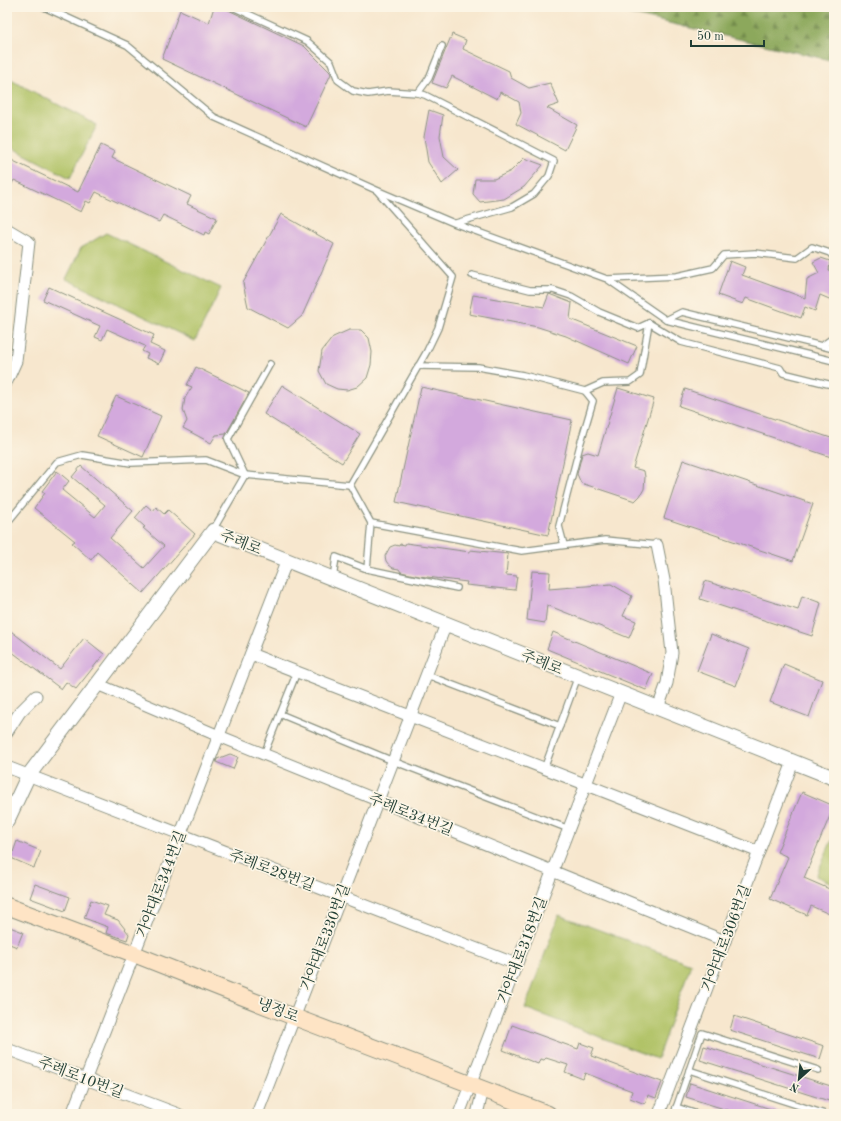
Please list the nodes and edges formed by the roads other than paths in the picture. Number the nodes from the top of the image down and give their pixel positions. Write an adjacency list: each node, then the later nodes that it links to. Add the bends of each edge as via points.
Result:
1 (44, 7): 5 (lane, via 127,45 214,117)
2 (233, 7): 4 (lane, via 307,41 331,62 338,80 353,91 368,94 388,91)
3 (442, 46): 4 (lane, via 429,78)
4 (418, 93): 6 (lane, via 554,161 549,176 534,194 512,207)
5 (376, 190): 6 (lane); 18 (lane, via 453,277 438,328)
6 (456, 224): 10 (lane)
7 (7, 229): 19 (street, via 29,242 16,361)
8 (834, 258): 10 (lane, via 830,253 812,247 798,258 755,254 724,255 713,268 677,276)
9 (472, 275): 12 (lane, via 530,290 553,290 638,328)
10 (607, 279): 11 (lane)
11 (666, 320): 14 (lane, via 682,312); 16 (lane)
12 (649, 323): 20 (lane, via 681,342 780,368 791,375); 21 (lane, via 640,376 630,382 603,383)
13 (834, 338): 14 (lane)
14 (823, 346): 15 (lane)
15 (834, 349)
16 (834, 361)
17 (270, 364): 22 (lane, via 228,439)
18 (418, 366): 21 (lane, via 478,367); 23 (lane)
19 (7, 381)
20 (834, 384)
21 (585, 391): 28 (lane, via 593,401 559,526)
22 (245, 475): 23 (lane); 24 (lane, via 206,460 131,464 82,455 57,462); 26 (lane)
23 (350, 485): 25 (lane)
24 (7, 523)
25 (371, 523): 28 (lane, via 522,551); 30 (lane)
26 (213, 531): 29 (street, 주례로); 38 (street, 주례로)
27 (657, 544): 28 (lane, via 605,540); 41 (street, via 664,580 672,653 667,683)
28 (564, 545)
29 (288, 560): 31 (street, 주례로); 34 (street, 가야대로344번길)
30 (367, 569): 31 (lane, via 336,557); 32 (lane)
31 (333, 578): 33 (street, 주례로)
32 (457, 588)
33 (446, 624): 36 (street, 가야대로330번길); 37 (street, 주례로)
34 (251, 654): 35 (street); 46 (street, 가야대로344번길)
35 (297, 672): 42 (lane); 43 (street)
36 (427, 675): 43 (street, 가야대로330번길); 44 (lane)
37 (578, 676): 39 (street, 주례로); 44 (lane, 주례로)
38 (97, 684): 46 (street, 주례로34번길); 52 (street, 주례로)
39 (621, 693): 41 (street, 주례로); 54 (street, 가야대로318번길)
40 (36, 696): 45 (street, via 20,712)
41 (658, 708): 49 (street, 주례로)
42 (280, 714): 47 (lane); 48 (lane)
43 (410, 717): 48 (street, 가야대로330번길); 51 (street)
44 (560, 726): 51 (lane, 주례로)
45 (7, 732)
46 (219, 736): 47 (street, 주례로34번길); 58 (street, 가야대로344번길)
47 (264, 754): 55 (street, 주례로34번길)
48 (393, 761): 55 (street, 가야대로330번길); 57 (lane)
49 (793, 762): 53 (street, 주례로); 59 (street, 가야대로306번길)
50 (7, 767): 52 (street, 주례로28번길)
51 (544, 769): 54 (street)
52 (28, 776): 56 (street, 주례로); 58 (street, 주례로28번길)
53 (834, 778)
54 (586, 785): 57 (street, 가야대로318번길); 59 (street)
55 (378, 800): 60 (street, 주례로34번길); 61 (street, 가야대로330번길)
56 (7, 821)
57 (569, 829): 60 (street, 가야대로318번길)
58 (181, 834): 61 (street, 주례로28번길); 64 (street, 가야대로344번길)
59 (759, 852): 63 (street, 가야대로306번길)
60 (552, 871): 63 (street, 주례로34번길); 65 (street, 가야대로318번길)
61 (341, 896): 65 (street, 주례로28번길); 66 (street, 가야대로330번길)
62 (7, 906): 64 (main road, 냉정로)
63 (725, 941): 79 (street, 가야대로306번길)
64 (134, 954): 66 (main road, 냉정로); 70 (street, 가야대로344번길)
65 (516, 964): 71 (street, 가야대로318번길)
66 (294, 1017): 71 (main road, 냉정로); 75 (street, 가야대로330번길)
67 (7, 1049): 70 (street, 주례로10번길)
68 (689, 1070): 69 (lane, via 702,1033); 72 (lane); 82 (lane)
69 (818, 1070)
70 (85, 1079): 73 (street, 가야대로344번길); 74 (street, 주례로10번길)
71 (476, 1087): 76 (street, 가야대로318번길); 77 (street); 78 (main road, 냉정로)
72 (676, 1107): 80 (lane); 81 (lane)
73 (72, 1114)
74 (178, 1114)
75 (257, 1114)
76 (458, 1114)
77 (477, 1114)
78 (548, 1114)
79 (659, 1114)
80 (674, 1114)
81 (697, 1114)
82 (825, 1114)

